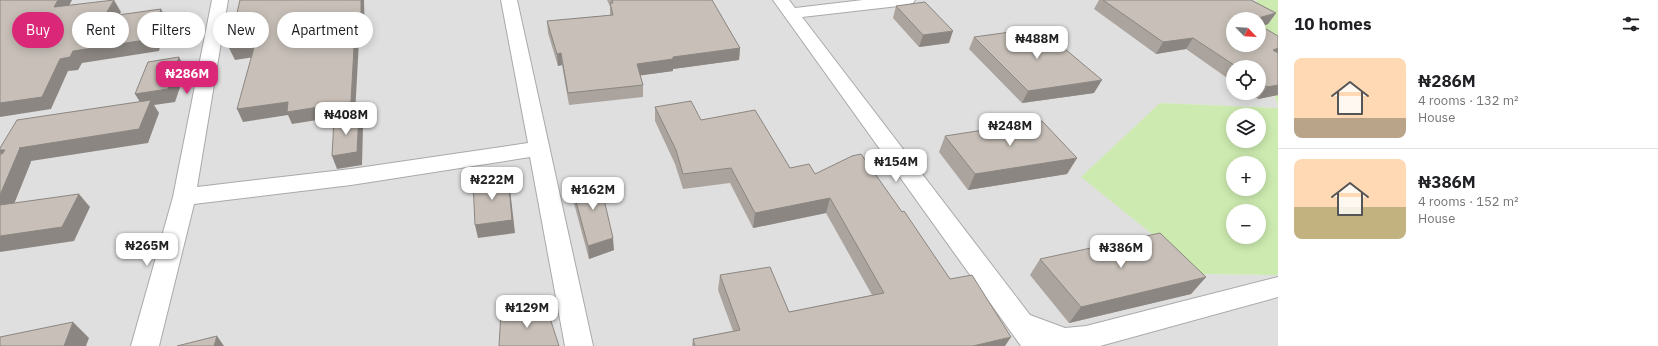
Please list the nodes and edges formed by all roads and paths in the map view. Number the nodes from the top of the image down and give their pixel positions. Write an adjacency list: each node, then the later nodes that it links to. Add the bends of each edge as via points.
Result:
1 (220, 0): 6 (street)
2 (509, 0): 5 (street)
3 (907, 0): 4 (street)
4 (786, 6): 8 (street)
5 (538, 149): 6 (street, via 345,178); 10 (street)
6 (184, 196): 9 (street)
7 (1278, 287): 8 (street, via 1086,338 1065,340)
8 (1020, 323): 11 (street)
9 (145, 346)
10 (579, 346)
11 (1037, 346)

